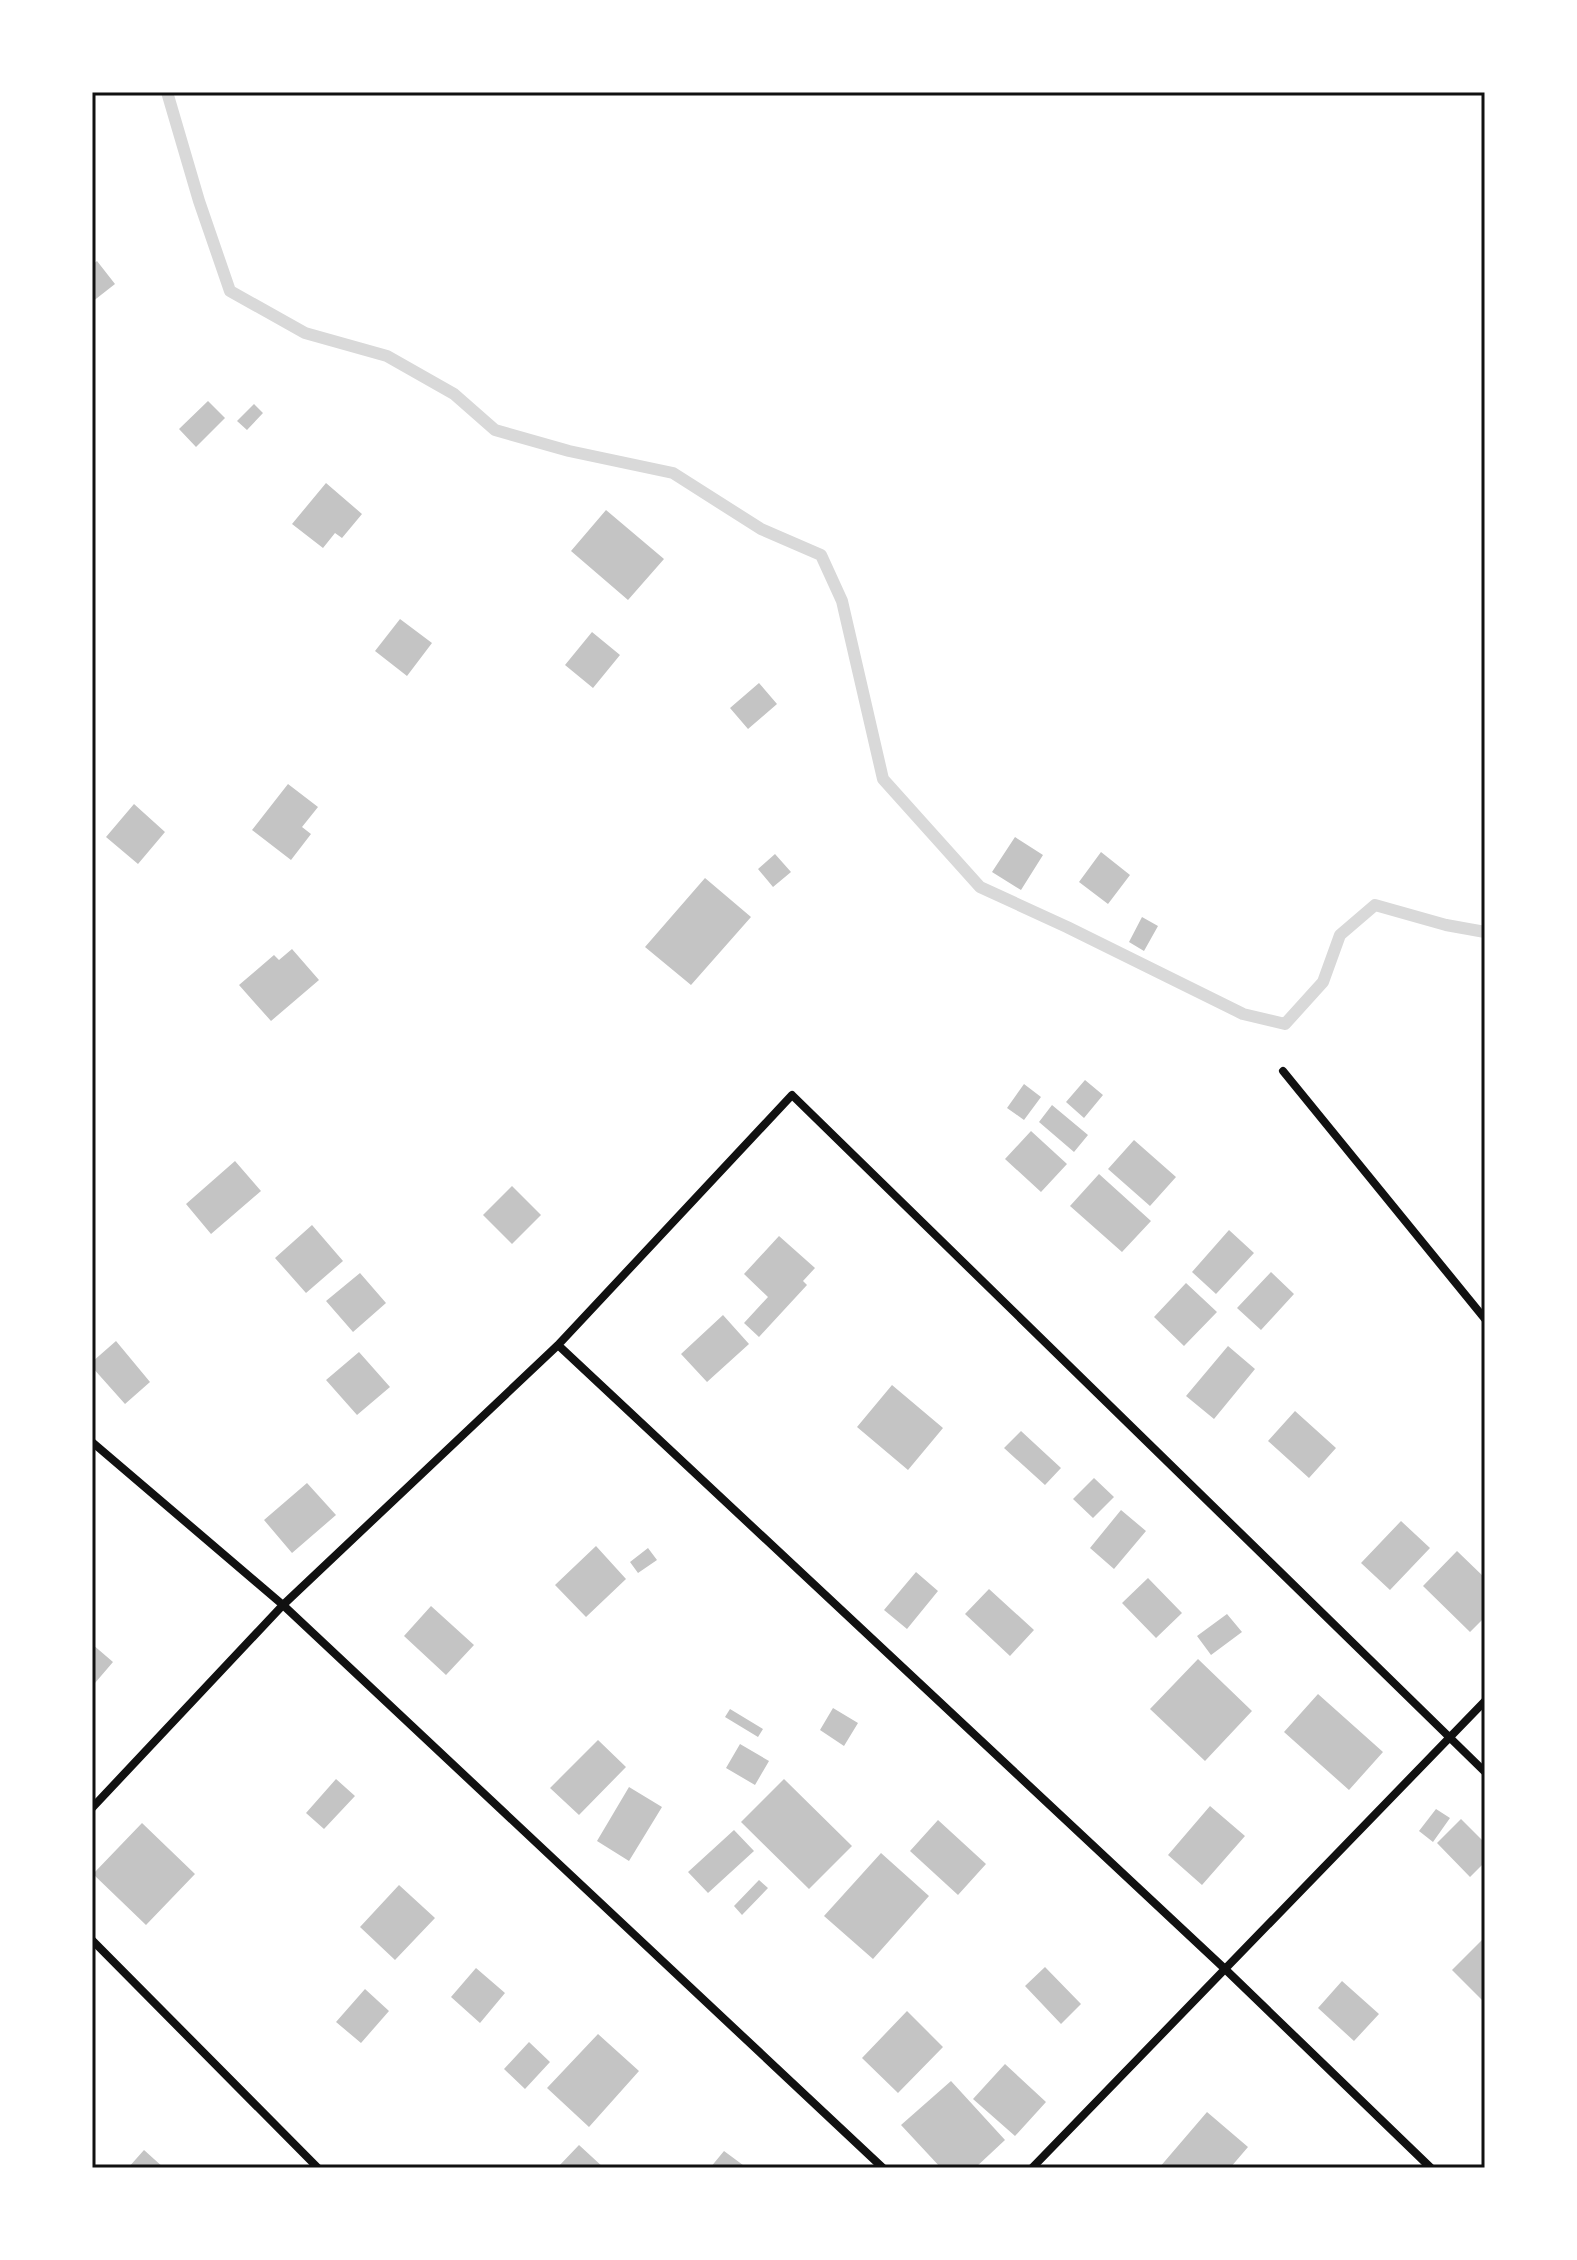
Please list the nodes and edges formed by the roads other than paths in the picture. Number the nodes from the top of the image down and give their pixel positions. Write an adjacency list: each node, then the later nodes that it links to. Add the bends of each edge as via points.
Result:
1 (1283, 1071): 2 (street)
2 (1485, 1319)
3 (558, 1345): 5 (street); 7 (street, via 792,1095); 11 (street)
4 (92, 1442): 5 (street)
5 (283, 1605): 9 (street); 13 (street)
6 (1485, 1701): 7 (street)
7 (1449, 1738): 8 (street); 11 (street)
8 (1485, 1772)
9 (92, 1808)
10 (92, 1940): 12 (street)
11 (1225, 1969): 14 (street); 15 (street)
12 (318, 2168)
13 (883, 2168)
14 (1032, 2168)
15 (1431, 2168)

